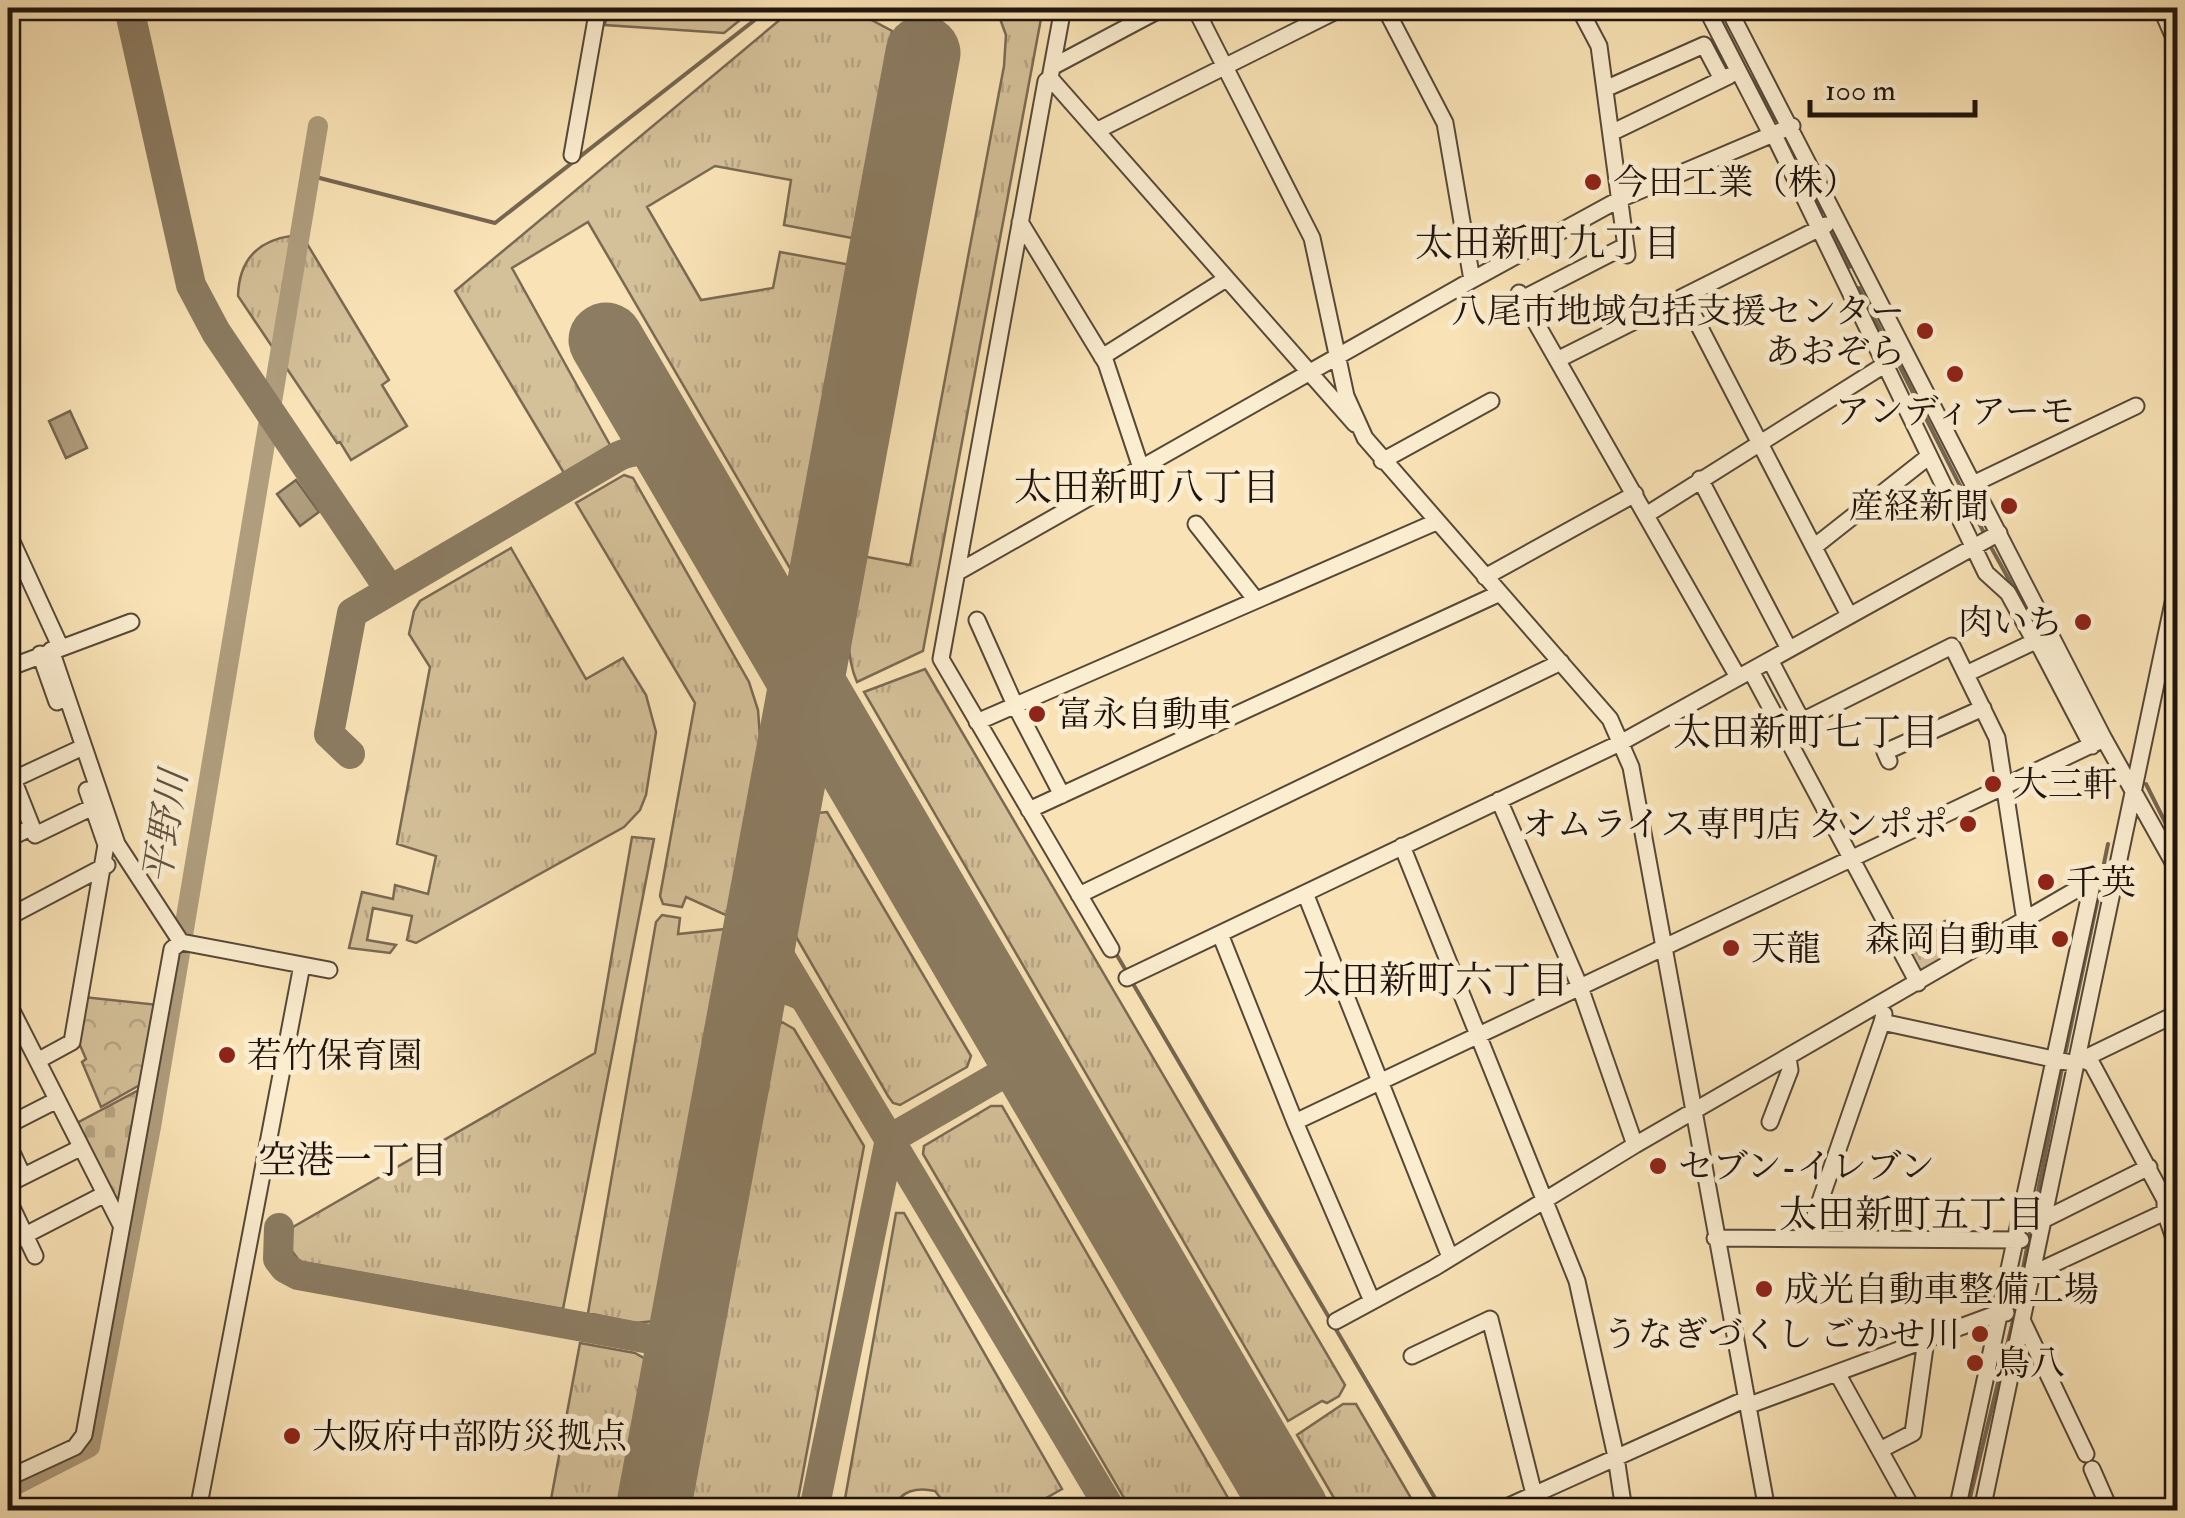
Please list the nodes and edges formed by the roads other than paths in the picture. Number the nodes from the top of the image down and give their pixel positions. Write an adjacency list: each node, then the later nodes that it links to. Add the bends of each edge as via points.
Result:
1 (598, 8): 22 (street)
2 (1078, 8): 11 (street)
3 (1163, 8): 15 (street)
4 (1195, 8): 13 (street)
5 (1339, 8): 13 (street)
6 (1386, 8): 28 (street, via 1445,123)
7 (1579, 8): 17 (street, via 1599,46)
8 (1706, 8): 14 (street)
9 (1728, 8): 18 (street)
10 (2161, 8): 12 (street)
11 (1062, 12): 15 (street)
12 (2178, 46)
13 (1226, 68): 19 (street); 32 (street, via 1312,238)
14 (1739, 71): 16 (street); 21 (street)
15 (1051, 72): 19 (street); 25 (street)
16 (1722, 79): 17 (street, via 1704,45); 20 (street)
17 (1605, 90): 20 (street)
18 (1792, 126): 21 (street); 24 (street)
19 (1098, 130): 27 (street)
20 (1611, 133): 23 (street)
21 (1773, 136): 23 (street); 26 (street)
22 (572, 155)
23 (1620, 199): 28 (street); 33 (street, via 1626,250 1521,296)
24 (1838, 219): 26 (street); 30 (street)
25 (1020, 222): 31 (street); 53 (street)
26 (1818, 229): 29 (street); 34 (street)
27 (1226, 279): 31 (street); 35 (street)
28 (1472, 280): 32 (street)
29 (1684, 297): 33 (street); 39 (street)
30 (1905, 352): 34 (street); 44 (street)
31 (1102, 356): 42 (street)
32 (1338, 358): 35 (street); 38 (street)
33 (1558, 360): 45 (street)
34 (1884, 365): 39 (street); 40 (street)
35 (1308, 374): 38 (street); 42 (street)
36 (1491, 401): 41 (street)
37 (2136, 406): 44 (street)
38 (1358, 426): 41 (street)
39 (1760, 443): 43 (street); 51 (street)
40 (1928, 457): 51 (street); 52 (street)
41 (1382, 461): 47 (street)
42 (1141, 468): 53 (street)
43 (1700, 479): 46 (street); 62 (street)
44 (1974, 484): 49 (street)
45 (1634, 494): 46 (street); 54 (street)
46 (1646, 515): 67 (street)
47 (1436, 522): 54 (street); 57 (street)
48 (1196, 524): 57 (street)
49 (1999, 533): 52 (street); 61 (street)
50 (8, 534): 63 (street)
51 (1814, 547): 58 (street)
52 (1973, 548): 58 (street); 61 (street)
53 (958, 572): 71 (street, via 941,659)
54 (1485, 577): 56 (street)
55 (2178, 578): 78 (street)
56 (1500, 593): 65 (street); 79 (street)
57 (1256, 600): 69 (street)
58 (1850, 615): 62 (street)
59 (977, 620): 69 (street)
60 (131, 622): 63 (street)
61 (2041, 639): 68 (street); 73 (street)
62 (1788, 649): 64 (street)
63 (50, 650): 66 (street); 74 (street)
64 (1770, 660): 67 (street); 68 (street, via 1802,721 1952,646)
65 (1561, 662): 72 (street, via 1610,718); 92 (street)
66 (8, 665)
67 (1744, 674): 72 (street); 87 (street)
68 (1966, 674): 70 (street)
69 (1016, 705): 71 (street); 79 (street)
70 (1983, 708): 75 (street, via 1885,752); 77 (street, via 1998,738)
71 (977, 722): 82 (street)
72 (1622, 742): 80 (street); 98 (street)
73 (2098, 742): 77 (street); 78 (street)
74 (78, 749): 76 (street); 81 (street)
75 (1889, 762)
76 (10, 780): 83 (street)
77 (2006, 788): 87 (street); 94 (street)
78 (2133, 790): 89 (street); 90 (street)
79 (1062, 795): 82 (street)
80 (1499, 800): 86 (street); 104 (street)
81 (98, 805): 83 (street, via 36,834); 85 (street); 88 (street, via 106,846)
82 (1029, 810): 92 (street)
83 (32, 828): 84 (street)
84 (8, 838)
85 (117, 844): 88 (street); 96 (street)
86 (1402, 846): 91 (street); 109 (street)
87 (1850, 861): 98 (street); 103 (street)
88 (102, 868): 93 (street); 111 (street, via 72,1042)
89 (2178, 871)
90 (2103, 880): 94 (street); 102 (street)
91 (1305, 893): 95 (street); 113 (street)
92 (1078, 895): 97 (street)
93 (14, 914)
94 (2025, 921): 103 (street)
95 (1220, 934): 101 (street); 116 (street)
96 (181, 942): 99 (street); 131 (street, via 172,949)
97 (1111, 949)
98 (1663, 950): 104 (street); 115 (street)
99 (302, 965): 100 (street); 155 (street)
100 (329, 970)
101 (1127, 978)
102 (2085, 979): 112 (street); 112 (street)
103 (1918, 983): 105 (street)
104 (1580, 987): 109 (street); 120 (street)
105 (1888, 1001): 108 (street); 110 (street)
106 (8, 1006): 111 (street)
107 (2178, 1013): 112 (street)
108 (1882, 1022): 112 (street); 133 (street)
109 (1477, 1034): 113 (street); 128 (street)
110 (1788, 1058): 115 (street); 117 (street, via 1790,1070)
111 (39, 1060): 114 (street)
112 (2072, 1060): 122 (street); 123 (street, via 2092,1064)
113 (1379, 1080): 116 (street); 139 (street)
114 (57, 1100): 118 (street); 121 (street)
115 (1693, 1113): 120 (street); 134 (street)
116 (1294, 1122): 141 (street)
117 (1770, 1122)
118 (8, 1125)
119 (8, 1144): 124 (street)
120 (1635, 1146): 128 (street)
121 (80, 1148): 124 (street); 126 (street)
122 (2047, 1158): 130 (street); 135 (street)
123 (2150, 1167): 129 (street); 130 (street)
124 (24, 1176): 125 (street)
125 (8, 1184)
126 (103, 1194): 131 (street); 132 (street)
127 (8, 1199): 132 (street)
128 (1543, 1200): 139 (street); 151 (street, via 1577,1281)
129 (2169, 1201): 137 (street); 140 (street)
130 (2045, 1219): 135 (street)
131 (121, 1225): 152 (street, via 84,1435 75,1446)
132 (25, 1235): 136 (street); 138 (street)
133 (1808, 1236): 134 (street); 135 (street)
134 (1715, 1238): 149 (street)
135 (2029, 1241): 140 (street); 142 (street)
136 (8, 1244)
137 (2178, 1250)
138 (35, 1256)
139 (1450, 1257): 141 (street)
140 (2034, 1273): 142 (street)
141 (1372, 1301): 143 (street)
142 (2016, 1317): 144 (street); 146 (street); 146 (street); 162 (street)
143 (1336, 1320)
144 (1926, 1340): 147 (street); 150 (street, via 1913,1433)
145 (1412, 1356): 154 (street, via 1490,1319)
146 (2004, 1360): 148 (street); 148 (street)
147 (1837, 1374): 149 (street); 150 (street)
148 (1997, 1391): 153 (street); 153 (street)
149 (1746, 1402): 151 (street); 158 (street)
150 (1880, 1450): 159 (street)
151 (1616, 1457): 154 (street); 157 (street)
152 (8, 1478)
153 (1976, 1488): 160 (street); 161 (street)
154 (1536, 1503): 156 (street)
155 (198, 1510)
156 (1500, 1510)
157 (1624, 1510)
158 (1767, 1510)
159 (1914, 1510)
160 (1957, 1510)
161 (1982, 1510)
162 (2110, 1510)

